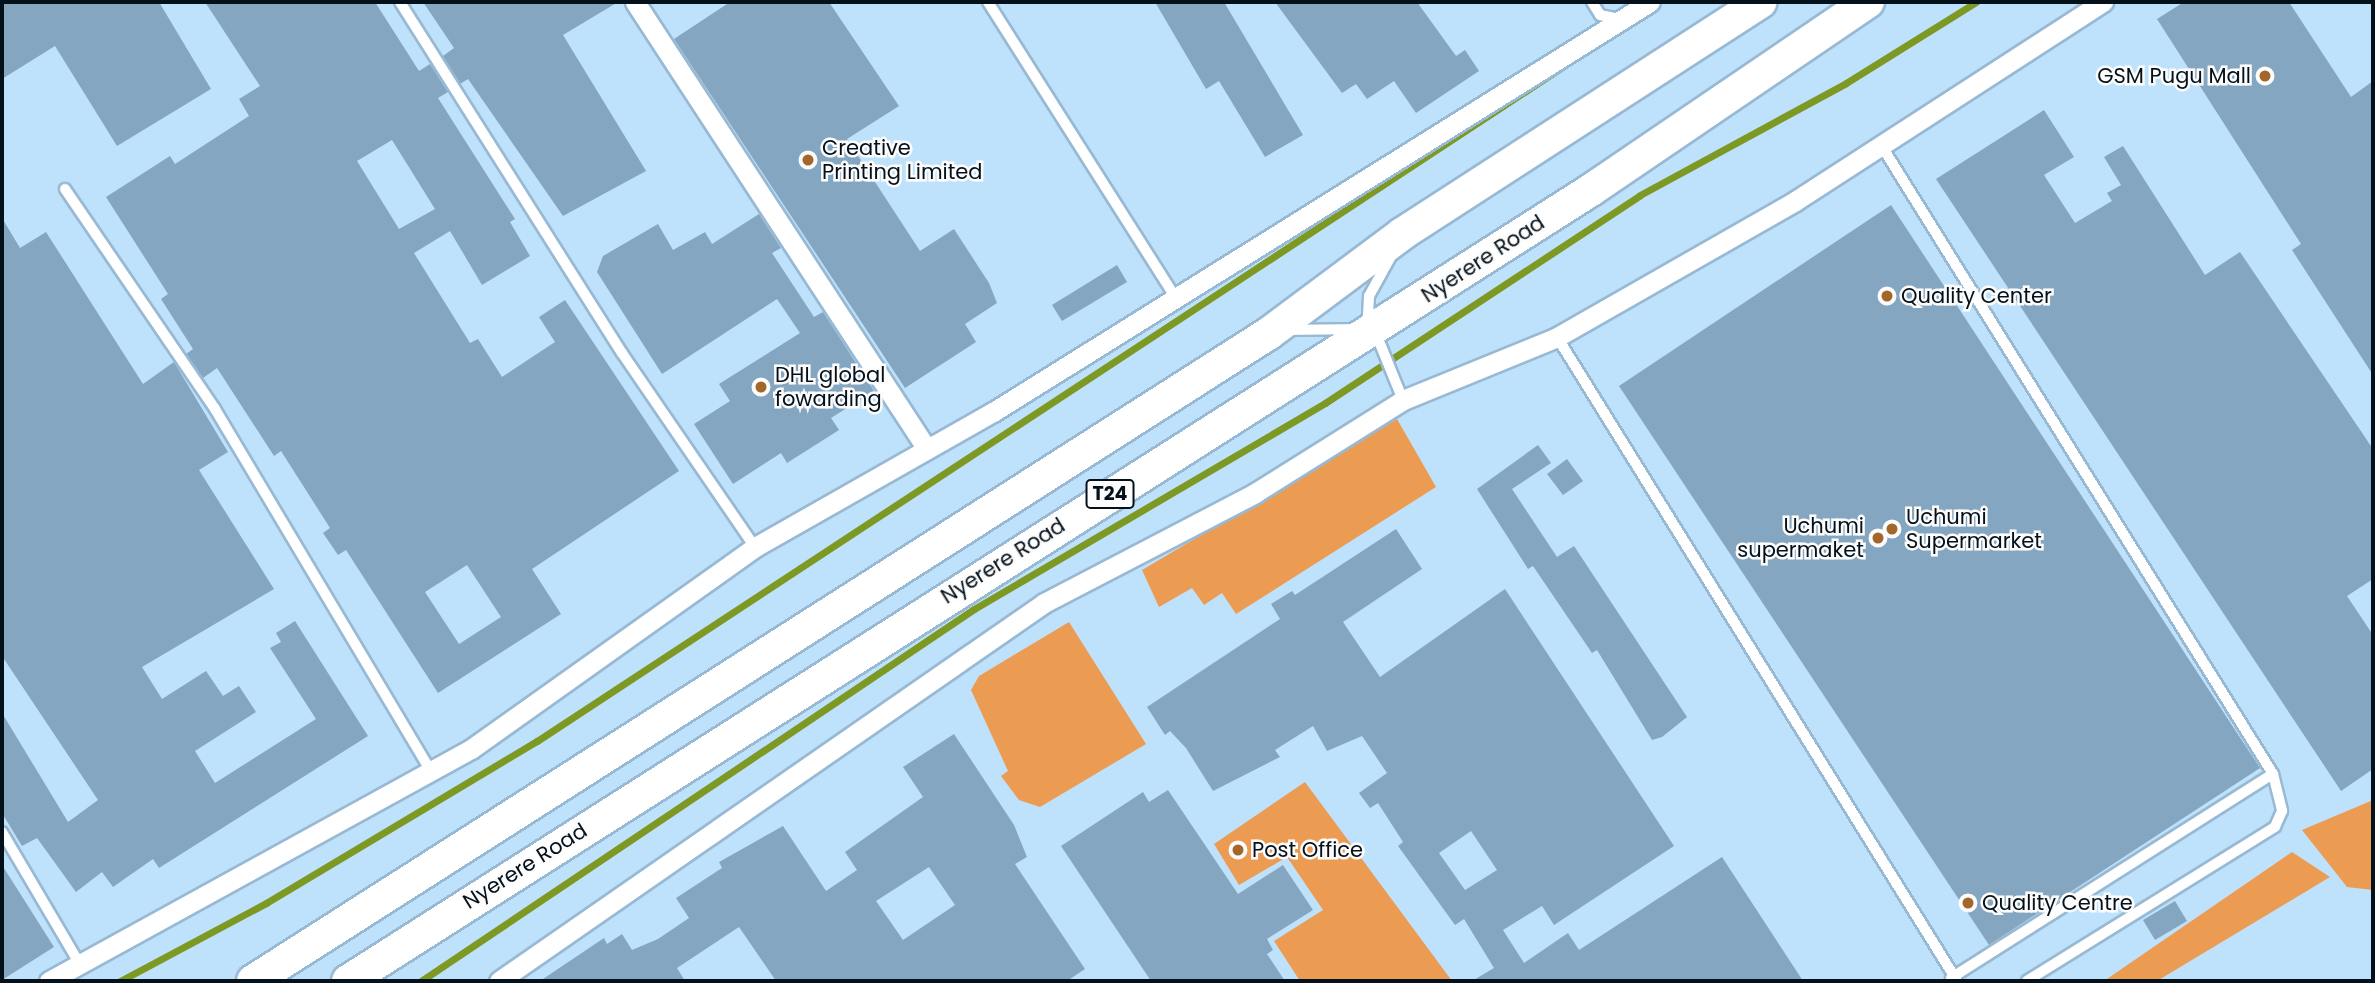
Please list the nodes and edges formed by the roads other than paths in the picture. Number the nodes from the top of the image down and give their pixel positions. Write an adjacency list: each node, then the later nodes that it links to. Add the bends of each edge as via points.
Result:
1 (400, 2): 19 (lane, via 629,364)
2 (635, 2): 18 (street)
3 (988, 2): 13 (lane)
4 (1592, 2): 9 (lane, via 1600,15)
5 (1650, 2): 9 (street)
6 (1760, 2): 12 (highway, T24)
7 (1868, 2): 14 (highway, Nyerere Road / T24)
8 (2103, 2): 10 (street)
9 (1624, 19): 13 (street)
10 (1881, 145): 16 (street); 21 (lane)
11 (65, 189): 20 (lane, via 215,410)
12 (1402, 234): 14 (lane, via 1369,296); 15 (highway, T24)
13 (1175, 298): 18 (street)
14 (1370, 331): 15 (lane, via 1312,326); 17 (lane); 27 (highway, Nyerere Road / T24)
15 (1268, 334): 26 (highway, T24)
16 (1557, 337): 17 (street); 24 (lane)
17 (1403, 400): 28 (street, via 1255,493 1044,603)
18 (927, 449): 19 (street)
19 (755, 547): 20 (street, via 471,749)
20 (431, 771): 23 (street, via 192,906)
21 (2273, 774): 24 (lane); 29 (lane, via 2282,811 2275,827)
22 (2, 832): 23 (lane)
23 (78, 961): 25 (street)
24 (1954, 980)
25 (49, 981)
26 (253, 981)
27 (348, 981)
28 (499, 981)
29 (2027, 981)

